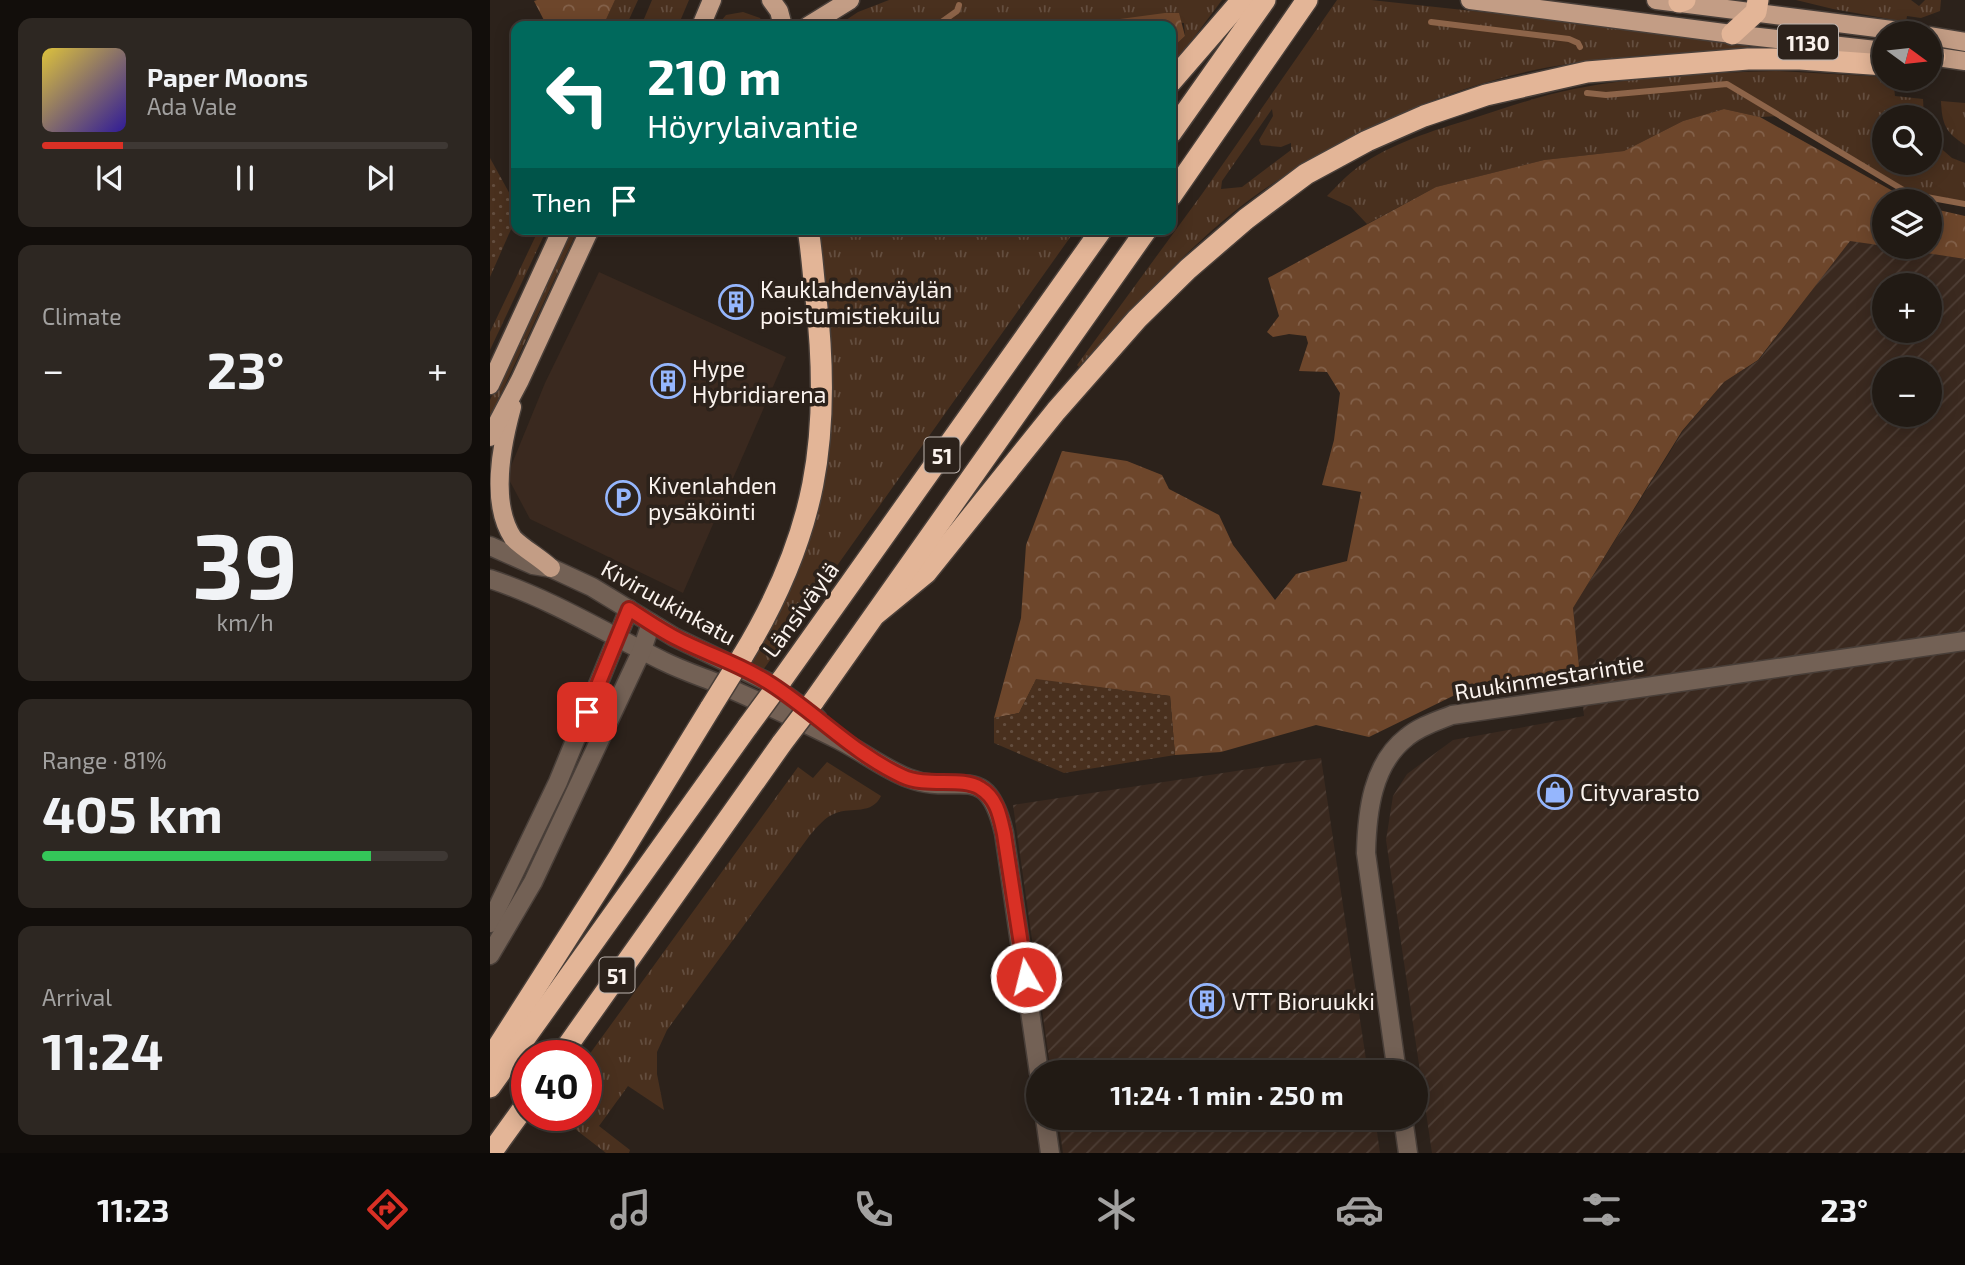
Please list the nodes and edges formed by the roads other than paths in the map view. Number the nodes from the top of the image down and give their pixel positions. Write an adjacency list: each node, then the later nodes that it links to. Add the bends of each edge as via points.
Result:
1 (712, 0): 10 (main road)
2 (771, 0): 11 (main road)
3 (850, 0): 12 (main road)
4 (1307, 0): 23 (highway)
5 (1470, 0): 14 (main road, 1130)
6 (1656, 0): 7 (main road, 1130)
7 (1682, 1): 8 (main road, 1130)
8 (1757, 6): 13 (main road, 1130); 14 (highway)
9 (1247, 8): 21 (highway); 22 (highway)
10 (702, 21)
11 (782, 21)
12 (816, 21)
13 (1872, 26)
14 (1732, 34): 17 (main road, 1130)
15 (1942, 38): 16 (main road)
16 (1965, 42)
17 (1872, 50)
18 (1942, 58): 19 (main road)
19 (1965, 61)
20 (1872, 64): 36 (highway, via 1761,59 1587,72 1486,95 1424,116 1306,174 1246,219 1162,294 1056,411 926,573)
21 (1176, 77)
22 (1176, 125)
23 (1176, 189)
24 (559, 235): 30 (main road)
25 (587, 235): 29 (main road)
26 (809, 235): 47 (highway, bridge, via 823,381 812,494 797,546 761,625)
27 (1098, 235): 47 (highway, Länsiväylä / 51, bridge, via 781,681)
28 (1143, 235): 36 (highway, 51)
29 (520, 380): 31 (main road); 33 (main road, via 499,459 496,502 514,539)
30 (490, 385)
31 (490, 437)
32 (490, 546): 33 (street, Kiviruukinkatu)
33 (551, 568): 35 (street, Kiviruukinkatu)
34 (490, 579): 38 (street, Kiviruukinkatu)
35 (629, 609): 37 (street, Kiviruukinkatu); 38 (street)
36 (876, 614): 44 (highway, 51, bridge)
37 (651, 623): 40 (street); 41 (street, Kiviruukinkatu, via 768,681)
38 (617, 637): 40 (street, Kiviruukinkatu); 42 (street, via 558,782)
39 (1965, 641): 46 (street, Ruukinmestarintie, via 1452,715 1408,736 1384,765 1367,817 1366,853)
40 (642, 650): 41 (street, Kiviruukinkatu); 43 (street, via 533,882)
41 (849, 744): 45 (street, Kiviruukinkatu, via 919,783 968,783 991,797 1004,834)
42 (490, 923)
43 (490, 955)
44 (572, 1040)
45 (1037, 1060)
46 (1395, 1060)
47 (494, 1072)
48 (511, 1125): 51 (highway)
49 (1047, 1130): 52 (street)
50 (1405, 1130): 53 (street)
51 (491, 1153)
52 (1050, 1153)
53 (1408, 1153)

